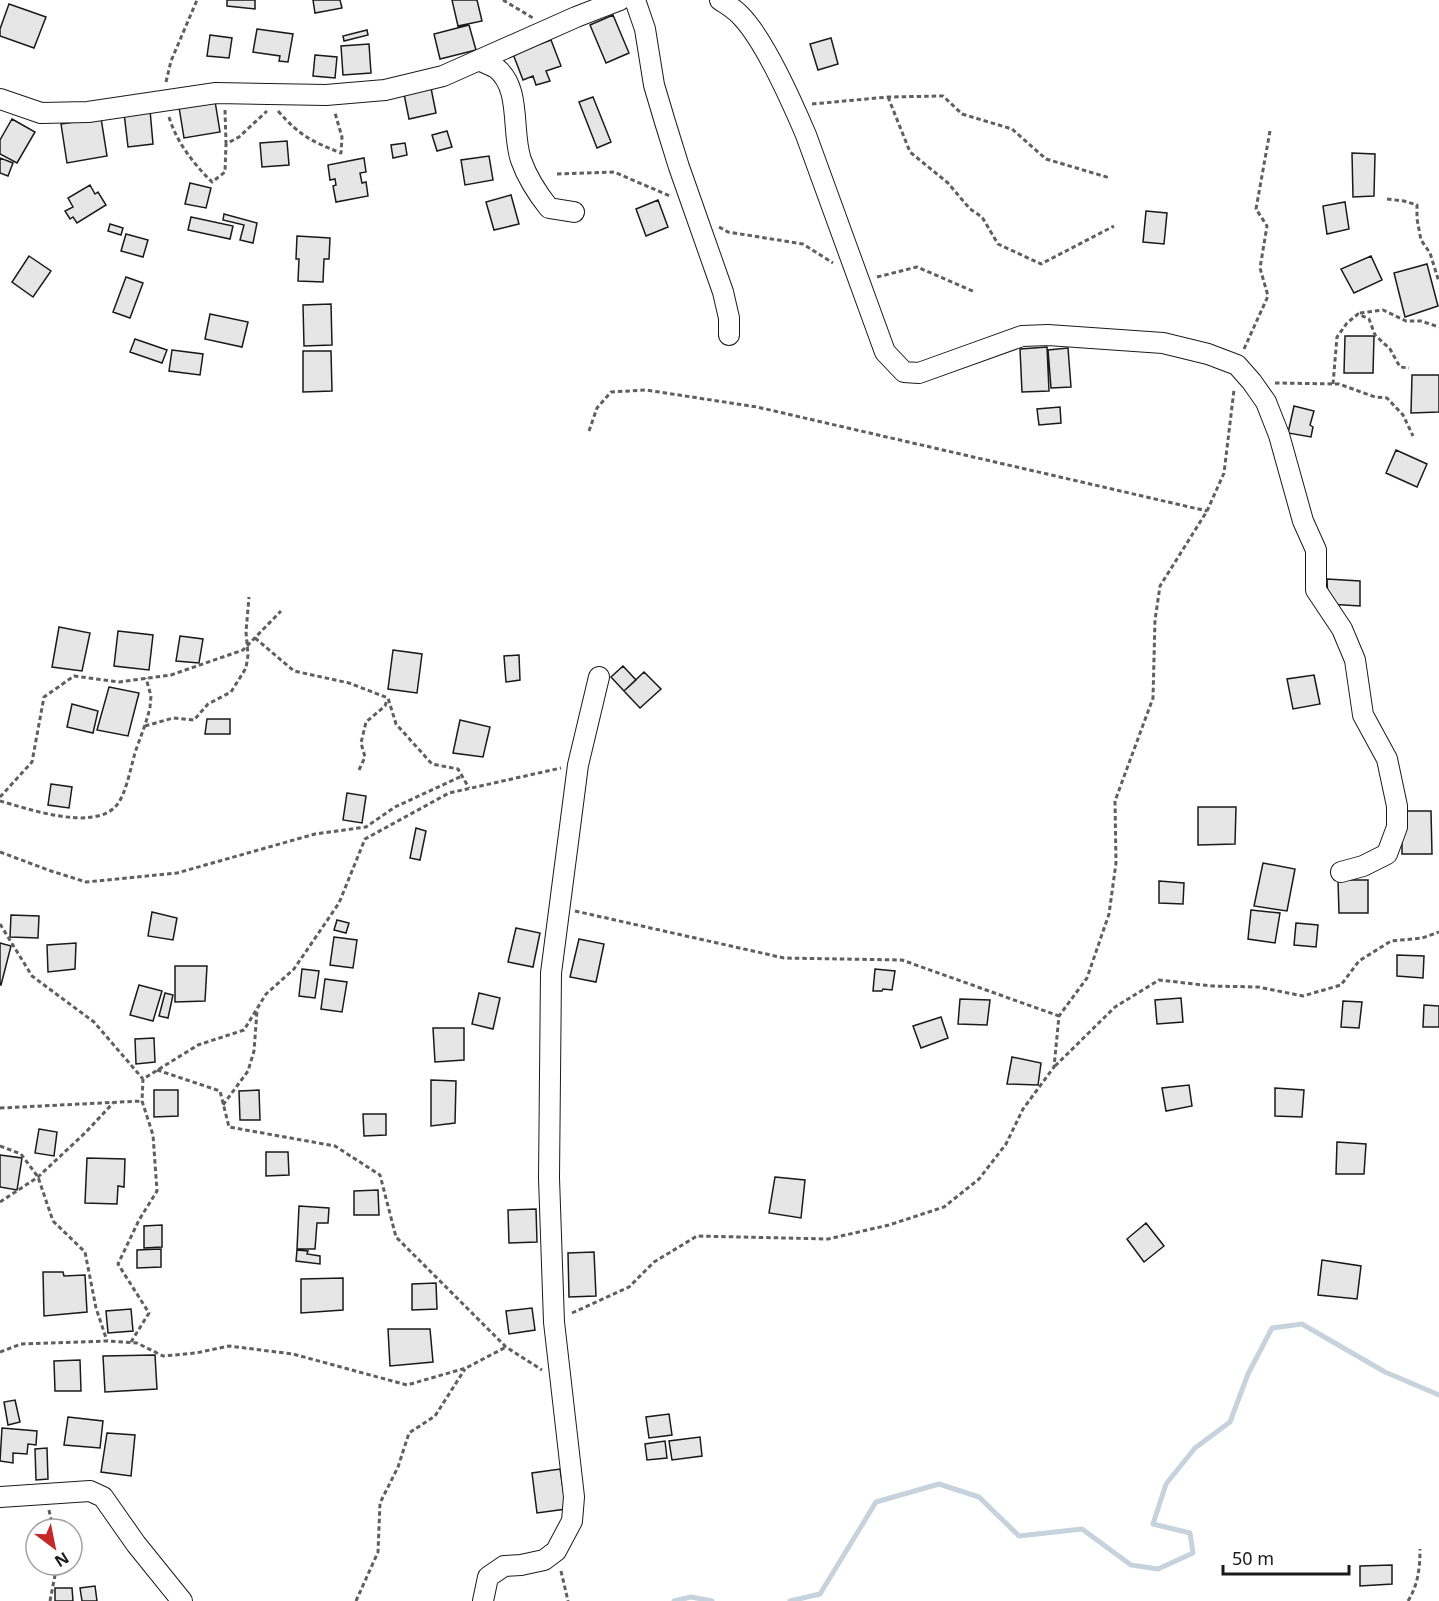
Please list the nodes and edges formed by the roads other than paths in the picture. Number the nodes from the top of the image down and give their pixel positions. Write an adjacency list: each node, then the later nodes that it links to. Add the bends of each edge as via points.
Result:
1 (620, 0): 4 (street)
2 (635, 0): 7 (street, via 645,30 654,86 723,292)
3 (720, 0): 9 (street, via 739,14 759,41 793,106 885,352 904,372 919,373 1022,336 1163,344 1208,354 1243,372 1266,402 1303,521 1316,550 1316,590 1342,629 1355,660 1363,714 1387,759 1397,807 1397,828 1387,854)
4 (479, 60): 5 (street, via 443,76 385,90 332,95 216,93 88,112 41,113); 6 (street, via 496,68 507,81 521,159 537,192 549,208)
5 (0, 99)
6 (574, 212)
7 (729, 335)
8 (599, 676): 12 (street, via 578,765 550,974 549,1178 554,1322 574,1497 572,1521 556,1551 544,1560 504,1566 488,1577)
9 (1341, 872)
10 (0, 1497): 11 (street, via 90,1491 103,1497)
11 (182, 1601)
12 (483, 1601)

